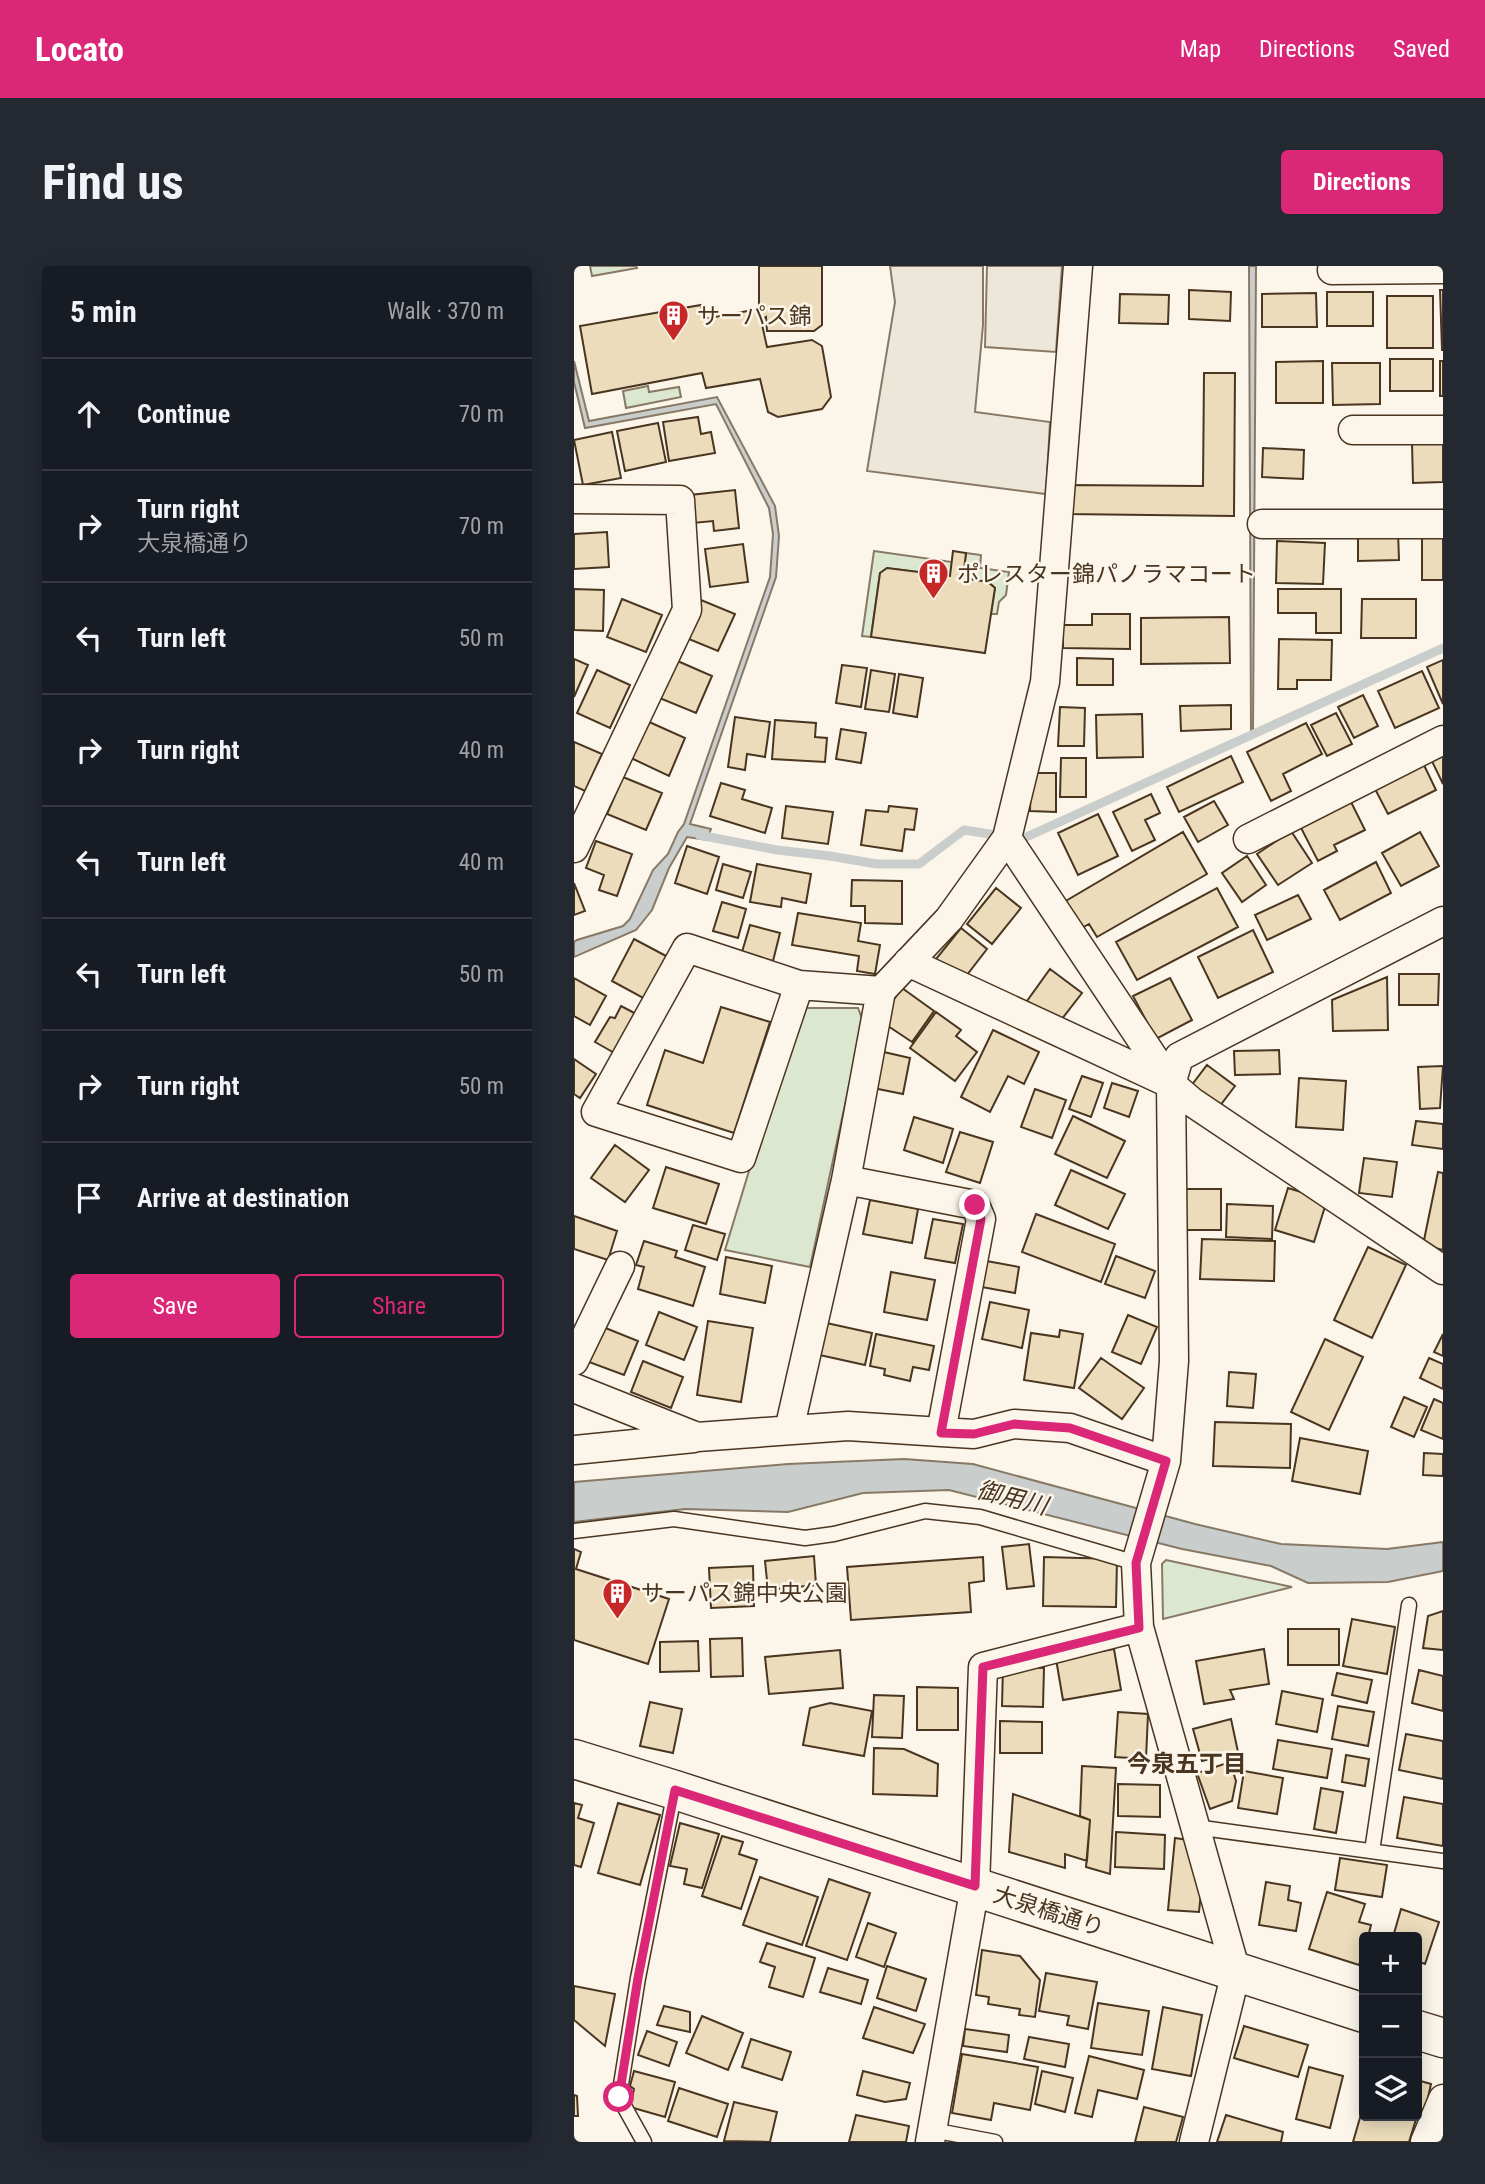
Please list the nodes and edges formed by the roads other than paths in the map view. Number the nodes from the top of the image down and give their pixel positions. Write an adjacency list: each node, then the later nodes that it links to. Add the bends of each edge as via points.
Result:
1 (1078, 266): 10 (street, via 1045,682)
2 (1443, 269): 3 (street)
3 (1332, 270)
4 (1353, 430): 5 (street)
5 (1443, 430)
6 (574, 499): 12 (street, via 680,500 687,610)
7 (1262, 524): 8 (street)
8 (1443, 524)
9 (1443, 740): 11 (street)
10 (1007, 838): 14 (street, via 949,919); 17 (street)
11 (1248, 839)
12 (574, 848)
13 (1443, 921): 17 (street, via 1179,1057)
14 (908, 961): 16 (street); 17 (street)
15 (799, 985): 15 (street, via 687,948 596,1112 741,1158); 16 (street)
16 (881, 991): 18 (street)
17 (1171, 1084): 20 (street); 27 (street, via 1174,1361)
18 (846, 1180): 23 (street); 24 (street, via 975,1205 981,1219)
19 (620, 1266): 21 (street)
20 (1443, 1270)
21 (574, 1361)
22 (574, 1388): 25 (street)
23 (789, 1430): 24 (street, via 848,1426); 25 (street)
24 (941, 1433): 27 (street, via 974,1434 1014,1424 1070,1428)
25 (697, 1437): 26 (street)
26 (574, 1450)
27 (1166, 1461): 29 (street)
28 (574, 1531): 29 (lane, via 674,1519 805,1538 925,1511 980,1517)
29 (1136, 1563): 31 (street)
30 (1409, 1605): 35 (lane)
31 (1139, 1628): 34 (street); 37 (street, via 983,1667)
32 (574, 1759): 33 (street, 大泉橋通り)
33 (675, 1790): 37 (street, 大泉橋通り); 44 (lane, via 619,2097)
34 (1195, 1826): 35 (lane); 38 (street)
35 (1372, 1851): 36 (lane)
36 (1443, 1861)
37 (975, 1886): 38 (street, 大泉橋通り); 43 (street)
38 (1236, 1972): 39 (street, 大泉橋通り); 46 (street)
39 (1359, 2011)
40 (1422, 2032): 41 (street)
41 (1443, 2038)
42 (1443, 2099): 47 (street)
43 (931, 2136): 45 (lane)
44 (645, 2142)
45 (995, 2142)
46 (1194, 2142)
47 (1425, 2142)

